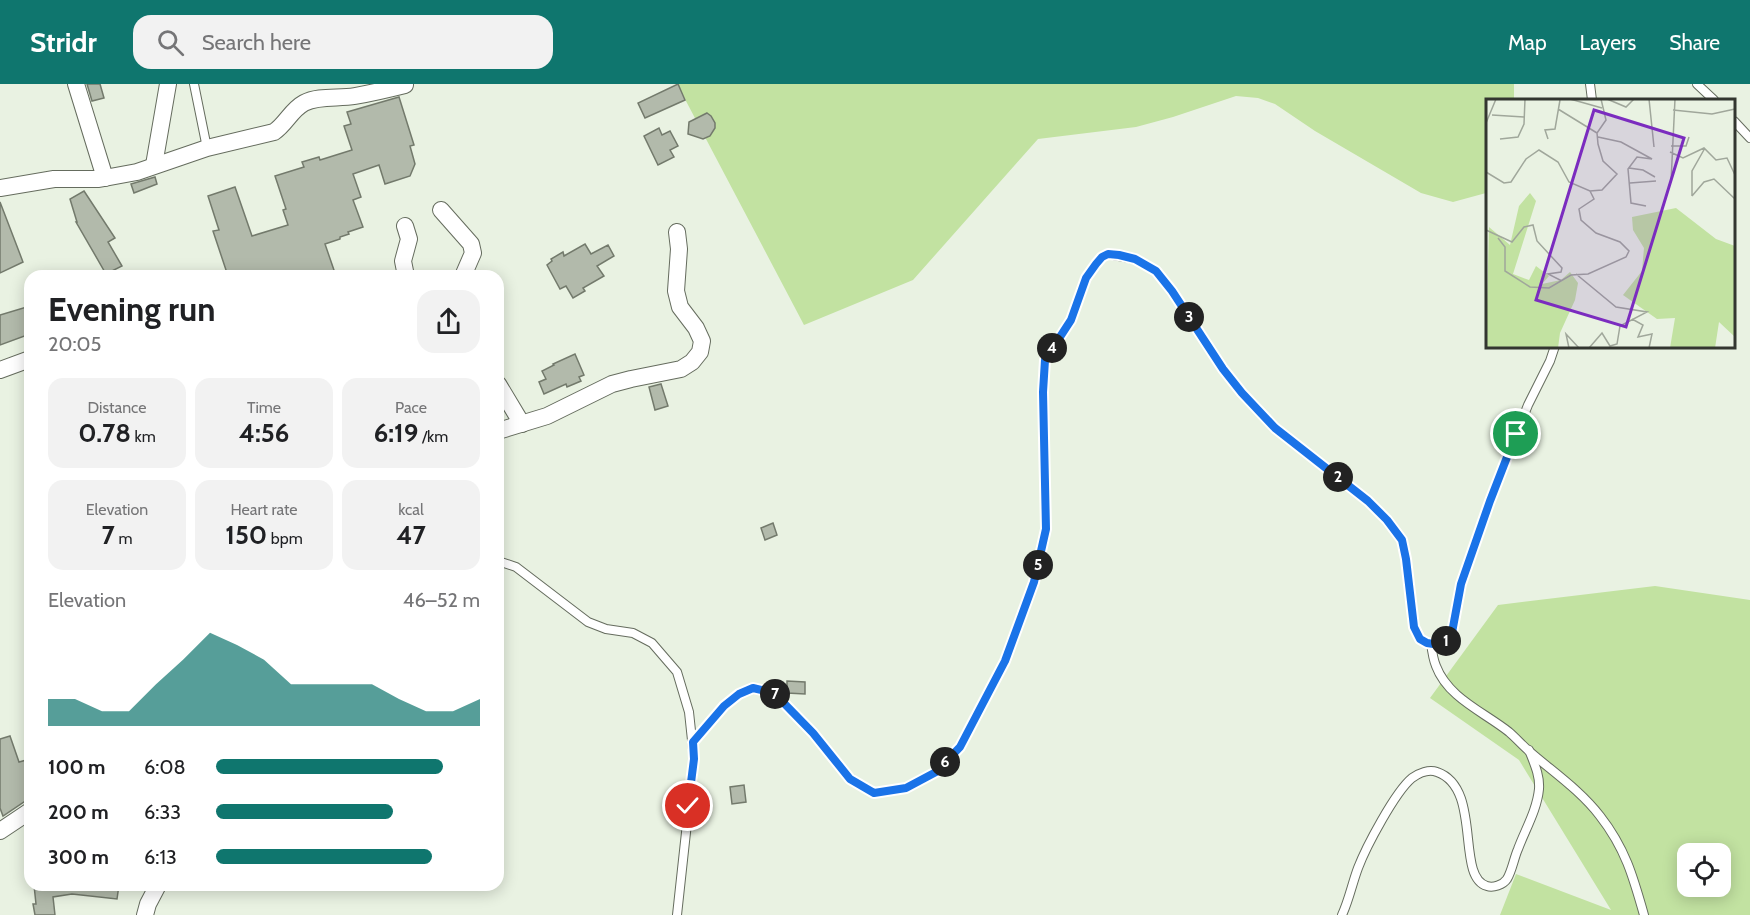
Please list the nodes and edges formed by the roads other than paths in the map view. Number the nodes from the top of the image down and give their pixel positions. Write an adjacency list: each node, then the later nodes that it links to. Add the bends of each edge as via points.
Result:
1 (76, 84): 13 (street)
2 (168, 84): 12 (street)
3 (194, 84): 11 (lane)
4 (1590, 84): 7 (lane)
5 (1697, 84): 8 (lane)
6 (405, 85): 11 (street, via 305,102 274,132)
7 (1592, 99)
8 (1713, 99)
9 (1735, 122): 10 (lane)
10 (1750, 138)
11 (207, 148): 12 (street)
12 (154, 165): 13 (street)
13 (105, 178): 14 (street, via 54,179)
14 (0, 188)
15 (441, 210): 19 (street, via 471,244 473,253)
16 (405, 226): 18 (street, via 409,240)
17 (677, 232): 24 (street, via 676,291 680,307 702,341 692,362 681,369 612,384)
18 (405, 270)
19 (466, 270)
20 (1554, 348): 27 (lane, via 1490,501 1461,584 1451,638 1440,645)
21 (24, 362): 22 (street)
22 (0, 370)
23 (504, 394): 24 (street)
24 (522, 424): 25 (street)
25 (504, 429)
26 (504, 563): 28 (lane, via 516,567 588,622 633,633 652,643 676,672 689,712)
27 (1431, 643): 28 (lane, via 1420,639 1414,627 1402,540 1387,520 1275,428 1242,393 1156,271 1135,259 1108,254 1086,278 1071,320 1045,360 1046,529 1034,582 1005,661 960,747 936,772 906,788 874,793 850,779 774,693 753,688 724,706); 29 (lane, via 1437,668 1449,687)
28 (693, 742): 34 (lane)
29 (1528, 750): 35 (lane, via 1538,773 1539,790 1506,880 1495,887 1485,886 1476,878 1461,797 1454,782 1437,772 1424,772 1412,778 1392,803 1359,866); 36 (lane, via 1599,814 1617,840 1632,873)
30 (24, 815): 31 (street)
31 (0, 831)
32 (155, 891): 33 (street)
33 (145, 915)
34 (677, 915)
35 (1342, 915)
36 (1644, 915)

